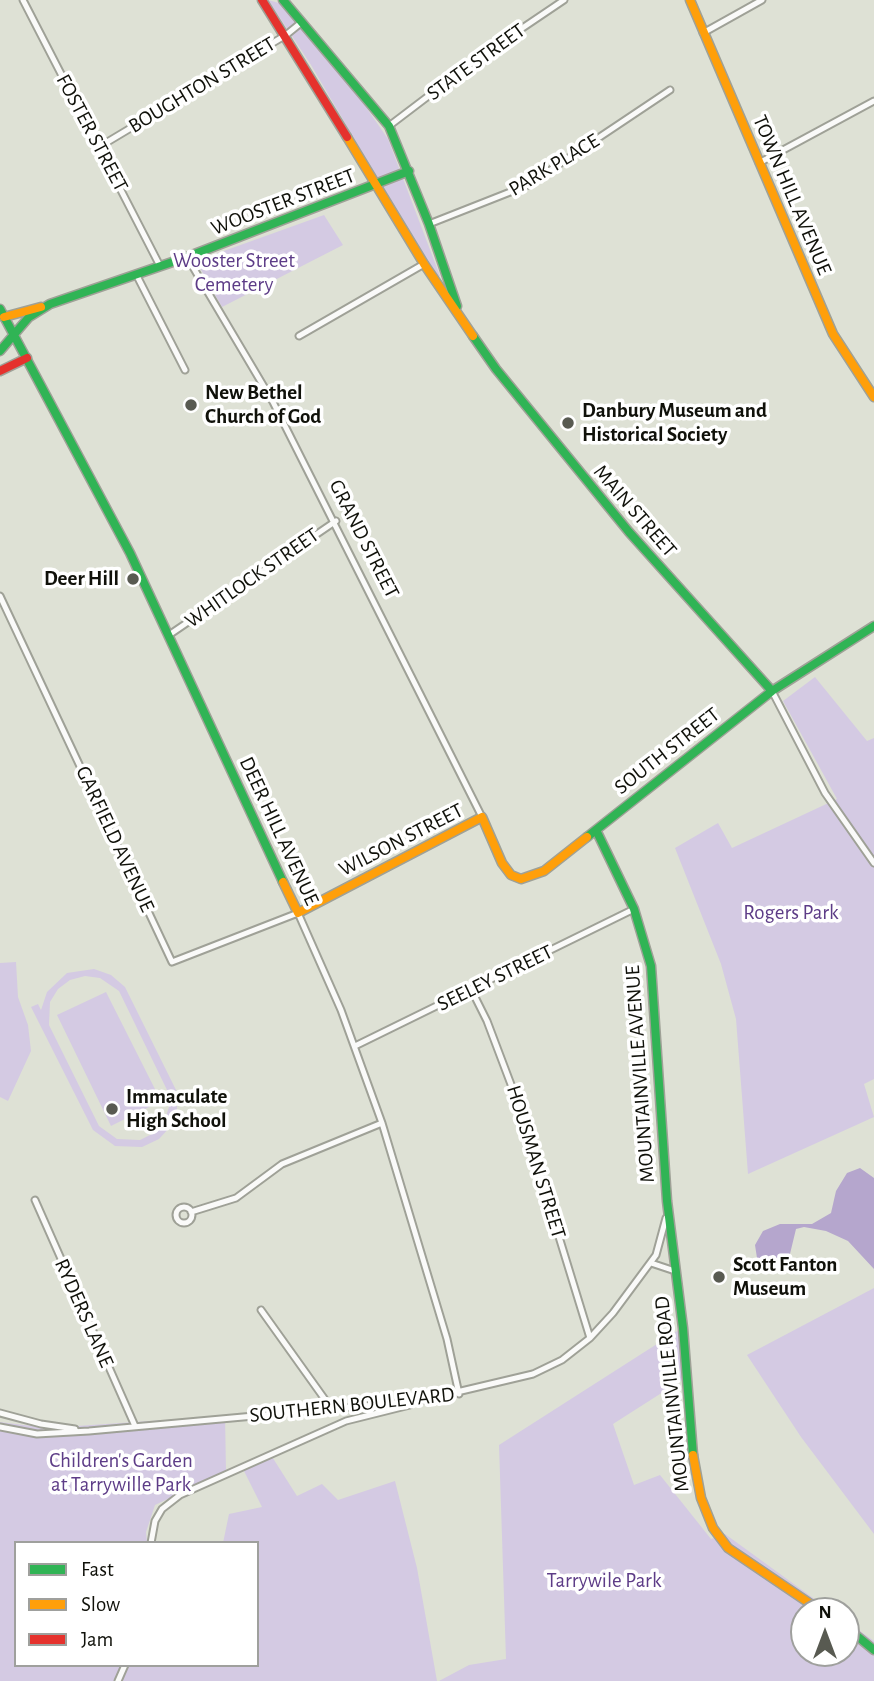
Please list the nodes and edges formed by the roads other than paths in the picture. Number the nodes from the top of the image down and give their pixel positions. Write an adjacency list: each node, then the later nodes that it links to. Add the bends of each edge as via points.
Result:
1 (34, 0): 7 (street)
2 (262, 0): 10 (street, MAIN STREET)
3 (564, 0): 13 (street, STATE STREET)
4 (690, 0): 9 (street, TOWN HILL AVENUE)
5 (762, 0): 9 (street)
6 (285, 1): 8 (street, MAIN STREET)
7 (24, 2): 14 (street, FOSTER STREET)
8 (302, 22): 10 (street, BOUGHTON STREET); 13 (street, MAIN STREET)
9 (703, 33): 15 (street, TOWN HILL AVENUE)
10 (286, 35): 14 (street, BOUGHTON STREET); 17 (street, MAIN STREET)
11 (670, 90): 18 (street, PARK PLACE, via 528,185)
12 (874, 101): 15 (street)
13 (389, 126): 16 (street, MAIN STREET)
14 (99, 147): 21 (street, FOSTER STREET)
15 (759, 163): 32 (street, TOWN HILL AVENUE, via 833,334)
16 (409, 171): 17 (street, WOOSTER STREET); 18 (street, MAIN STREET)
17 (378, 185): 19 (street, WOOSTER STREET); 20 (street, MAIN STREET)
18 (429, 223): 24 (street, MAIN STREET)
19 (187, 257): 21 (street, WOOSTER STREET); 33 (street, GRAND STREET, via 273,402)
20 (424, 264): 24 (street, MAIN STREET); 27 (street)
21 (160, 266): 22 (street, WOOSTER STREET)
22 (136, 274): 23 (street, WOOSTER STREET); 30 (street)
23 (50, 304): 25 (street, WOOSTER STREET); 26 (street, WOOSTER STREET, via 29,317)
24 (458, 312): 37 (street, MAIN STREET, via 558,449)
25 (2, 313): 26 (street, DEER HILL AVENUE)
26 (13, 336): 28 (street, WOOSTER STREET); 29 (street, DEER HILL AVENUE)
27 (299, 336)
28 (0, 351)
29 (27, 358): 31 (street); 36 (street, DEER HILL AVENUE, via 101,494)
30 (185, 370)
31 (0, 371)
32 (874, 397)
33 (336, 521): 36 (street, WHITLOCK STREET); 38 (street, GRAND STREET)
34 (0, 596): 43 (street, GARFIELD AVENUE, via 172,962)
35 (874, 626): 37 (street, SOUTH STREET)
36 (169, 635): 43 (street, DEER HILL AVENUE)
37 (772, 691): 39 (street, SOUTH STREET); 41 (street, via 825,793)
38 (482, 817): 40 (street, GRAND STREET); 43 (street, WILSON STREET)
39 (596, 830): 40 (street, SOUTH STREET, via 544,871 521,879 511,875); 42 (street, MOUNTAINVILLE AVENUE)
40 (494, 845)
41 (874, 863)
42 (634, 909): 44 (street, SEELEY STREET); 48 (street, MOUNTAINVILLE AVENUE, via 654,988)
43 (298, 913): 45 (street, DEER HILL AVENUE)
44 (471, 989): 45 (street, SEELEY STREET); 53 (street, HOUSMAN STREET, via 518,1103)
45 (355, 1046): 46 (street, DEER HILL AVENUE)
46 (382, 1123): 49 (street, via 282,1164 236,1198); 54 (street, DEER HILL AVENUE)
47 (35, 1200): 58 (street, RYDERS LANE)
48 (667, 1201): 50 (street, SOUTHERN BOULEVARD, via 663,1240); 51 (street, MOUNTAINVILLE ROAD)
49 (191, 1212)
50 (651, 1263): 51 (street); 53 (street, SOUTHERN BOULEVARD)
51 (676, 1271): 62 (street, MOUNTAINVILLE ROAD, via 690,1440 708,1519 728,1548)
52 (261, 1310): 56 (street)
53 (590, 1338): 54 (street, SOUTHERN BOULEVARD, via 556,1364 533,1374)
54 (459, 1394): 55 (street, SOUTHERN BOULEVARD)
55 (419, 1401): 56 (street, SOUTHERN BOULEVARD); 61 (street, via 346,1421 180,1494 162,1509)
56 (331, 1408): 58 (street, SOUTHERN BOULEVARD)
57 (0, 1413): 60 (street, SOUTHERN BOULEVARD)
58 (135, 1426): 60 (street, SOUTHERN BOULEVARD)
59 (0, 1427): 60 (street, SOUTHERN BOULEVARD, via 37,1434)
60 (89, 1431)
61 (151, 1541)
62 (799, 1597)
63 (860, 1638): 64 (street)
64 (874, 1650)

